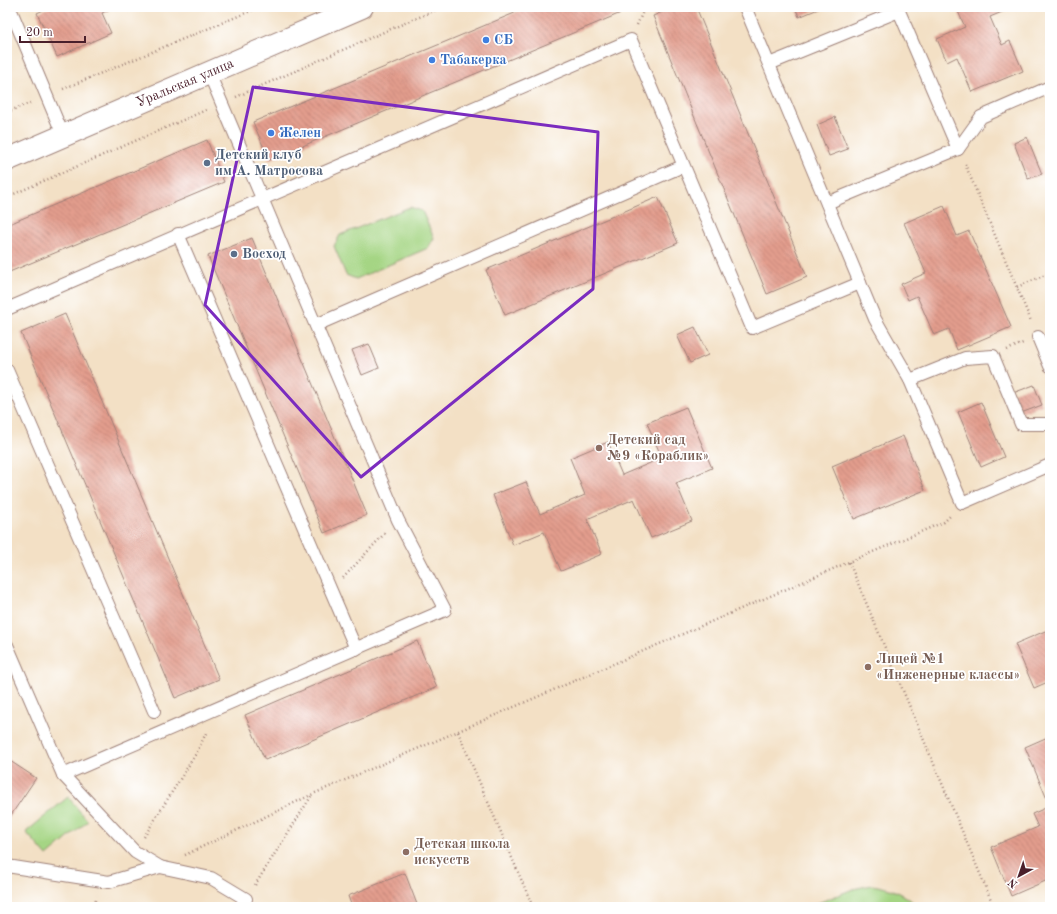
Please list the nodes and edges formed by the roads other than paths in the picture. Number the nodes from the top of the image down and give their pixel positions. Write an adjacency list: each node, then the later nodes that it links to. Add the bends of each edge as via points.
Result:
1 (362, 7): 5 (street, Уральская улица)
2 (745, 7): 4 (lane)
3 (12, 12): 7 (lane)
4 (769, 64): 8 (lane, via 900,12); 12 (lane)
5 (209, 73): 7 (street, Уральская улица); 11 (lane)
6 (1050, 87): 8 (lane, via 981,117)
7 (63, 135): 9 (street, Уральская улица)
8 (958, 148): 12 (lane)
9 (7, 160)
10 (683, 166): 11 (lane, via 630,40); 14 (lane, via 752,328); 16 (lane)
11 (261, 198): 13 (lane); 16 (lane)
12 (827, 203): 14 (lane)
13 (178, 234): 15 (lane); 24 (lane)
14 (860, 283): 20 (lane, via 875,319)
15 (7, 309)
16 (316, 324): 24 (lane, via 398,520 445,610)
17 (1038, 336): 18 (lane)
18 (1050, 366)
19 (7, 370): 25 (lane)
20 (910, 380): 21 (lane, via 965,358 993,356 1021,424); 22 (lane, via 962,503)
21 (1050, 424)
22 (1050, 465)
23 (7, 645): 26 (lane)
24 (356, 649): 26 (lane)
25 (154, 711)
26 (63, 775): 28 (lane, via 135,852)
27 (7, 866): 28 (lane, via 109,882)
28 (160, 867): 29 (lane, via 211,878)
29 (244, 903)

